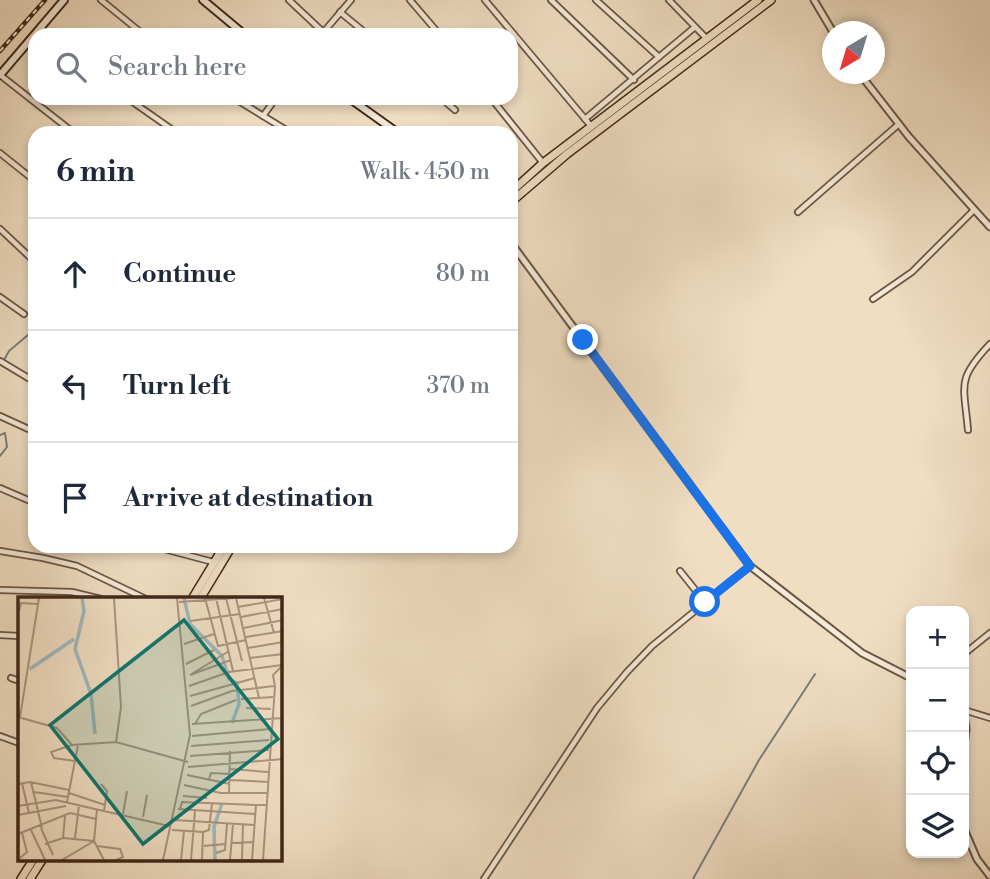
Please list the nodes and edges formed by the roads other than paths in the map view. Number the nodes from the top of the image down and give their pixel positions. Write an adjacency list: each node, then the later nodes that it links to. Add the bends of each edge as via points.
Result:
1 (64, 0): 16 (main road)
2 (101, 0): 18 (street)
3 (203, 0): 19 (main road)
4 (289, 0): 20 (street)
5 (351, 0): 14 (street)
6 (410, 0): 23 (street)
7 (485, 0): 24 (street)
8 (551, 0): 30 (street)
9 (596, 0): 28 (street)
10 (668, 0): 17 (street)
11 (758, 0): 26 (highway)
12 (771, 0): 55 (highway)
13 (814, 0): 15 (street)
14 (340, 12): 21 (street); 22 (street)
15 (826, 21)
16 (41, 27)
17 (695, 27): 26 (street); 28 (street)
18 (135, 28)
19 (237, 28)
20 (316, 28)
21 (327, 28)
22 (359, 28)
23 (434, 28)
24 (509, 28)
25 (518, 39): 42 (street)
26 (707, 39): 49 (highway)
27 (28, 42): 29 (main road)
28 (659, 57): 30 (street)
29 (0, 75): 32 (street)
30 (634, 80): 42 (street)
31 (868, 84): 43 (street)
32 (28, 97)
33 (38, 105): 44 (street)
34 (137, 105): 45 (street)
35 (245, 105): 41 (street)
36 (271, 105): 41 (street)
37 (359, 105): 47 (main road)
38 (449, 105): 40 (street)
39 (497, 105): 48 (street)
40 (455, 110)
41 (263, 116): 46 (street)
42 (585, 119): 49 (street)
43 (899, 124): 56 (street); 57 (street)
44 (65, 126)
45 (167, 126)
46 (279, 126)
47 (388, 126)
48 (513, 126)
49 (591, 127): 52 (highway)
50 (518, 132): 52 (street)
51 (0, 153): 53 (street)
52 (543, 163): 54 (highway)
53 (28, 175)
54 (518, 186)
55 (518, 196)
56 (974, 210): 58 (street); 63 (street, via 912,272)
57 (798, 212)
58 (990, 227)
59 (0, 229): 61 (street)
60 (518, 252): 78 (street)
61 (28, 255)
62 (0, 297): 64 (street)
63 (873, 299)
64 (24, 314)
65 (990, 344): 70 (street, via 963,382)
66 (0, 360): 67 (street)
67 (28, 378)
68 (0, 416): 69 (street)
69 (28, 429)
70 (968, 430)
71 (0, 488): 72 (street)
72 (28, 500)
73 (0, 551): 82 (street, via 77,566)
74 (180, 553): 77 (street)
75 (220, 553): 77 (highway)
76 (228, 553): 84 (highway)
77 (214, 562): 83 (highway)
78 (750, 566): 85 (street); 90 (street, via 862,653)
79 (680, 571): 85 (street)
80 (0, 590): 81 (street)
81 (93, 597)
82 (142, 597)
83 (193, 597)
84 (201, 597)
85 (705, 602): 103 (street, via 652,646 597,708)
86 (990, 633): 89 (street)
87 (0, 635): 88 (street)
88 (18, 636)
89 (969, 649)
90 (906, 675)
91 (11, 678): 92 (street)
92 (18, 681)
93 (969, 713): 94 (street)
94 (990, 718)
95 (0, 736): 96 (street)
96 (18, 743)
97 (969, 841): 100 (street)
98 (32, 862): 101 (highway)
99 (41, 862): 102 (highway)
100 (990, 876)
101 (21, 879)
102 (30, 879)
103 (484, 879)

